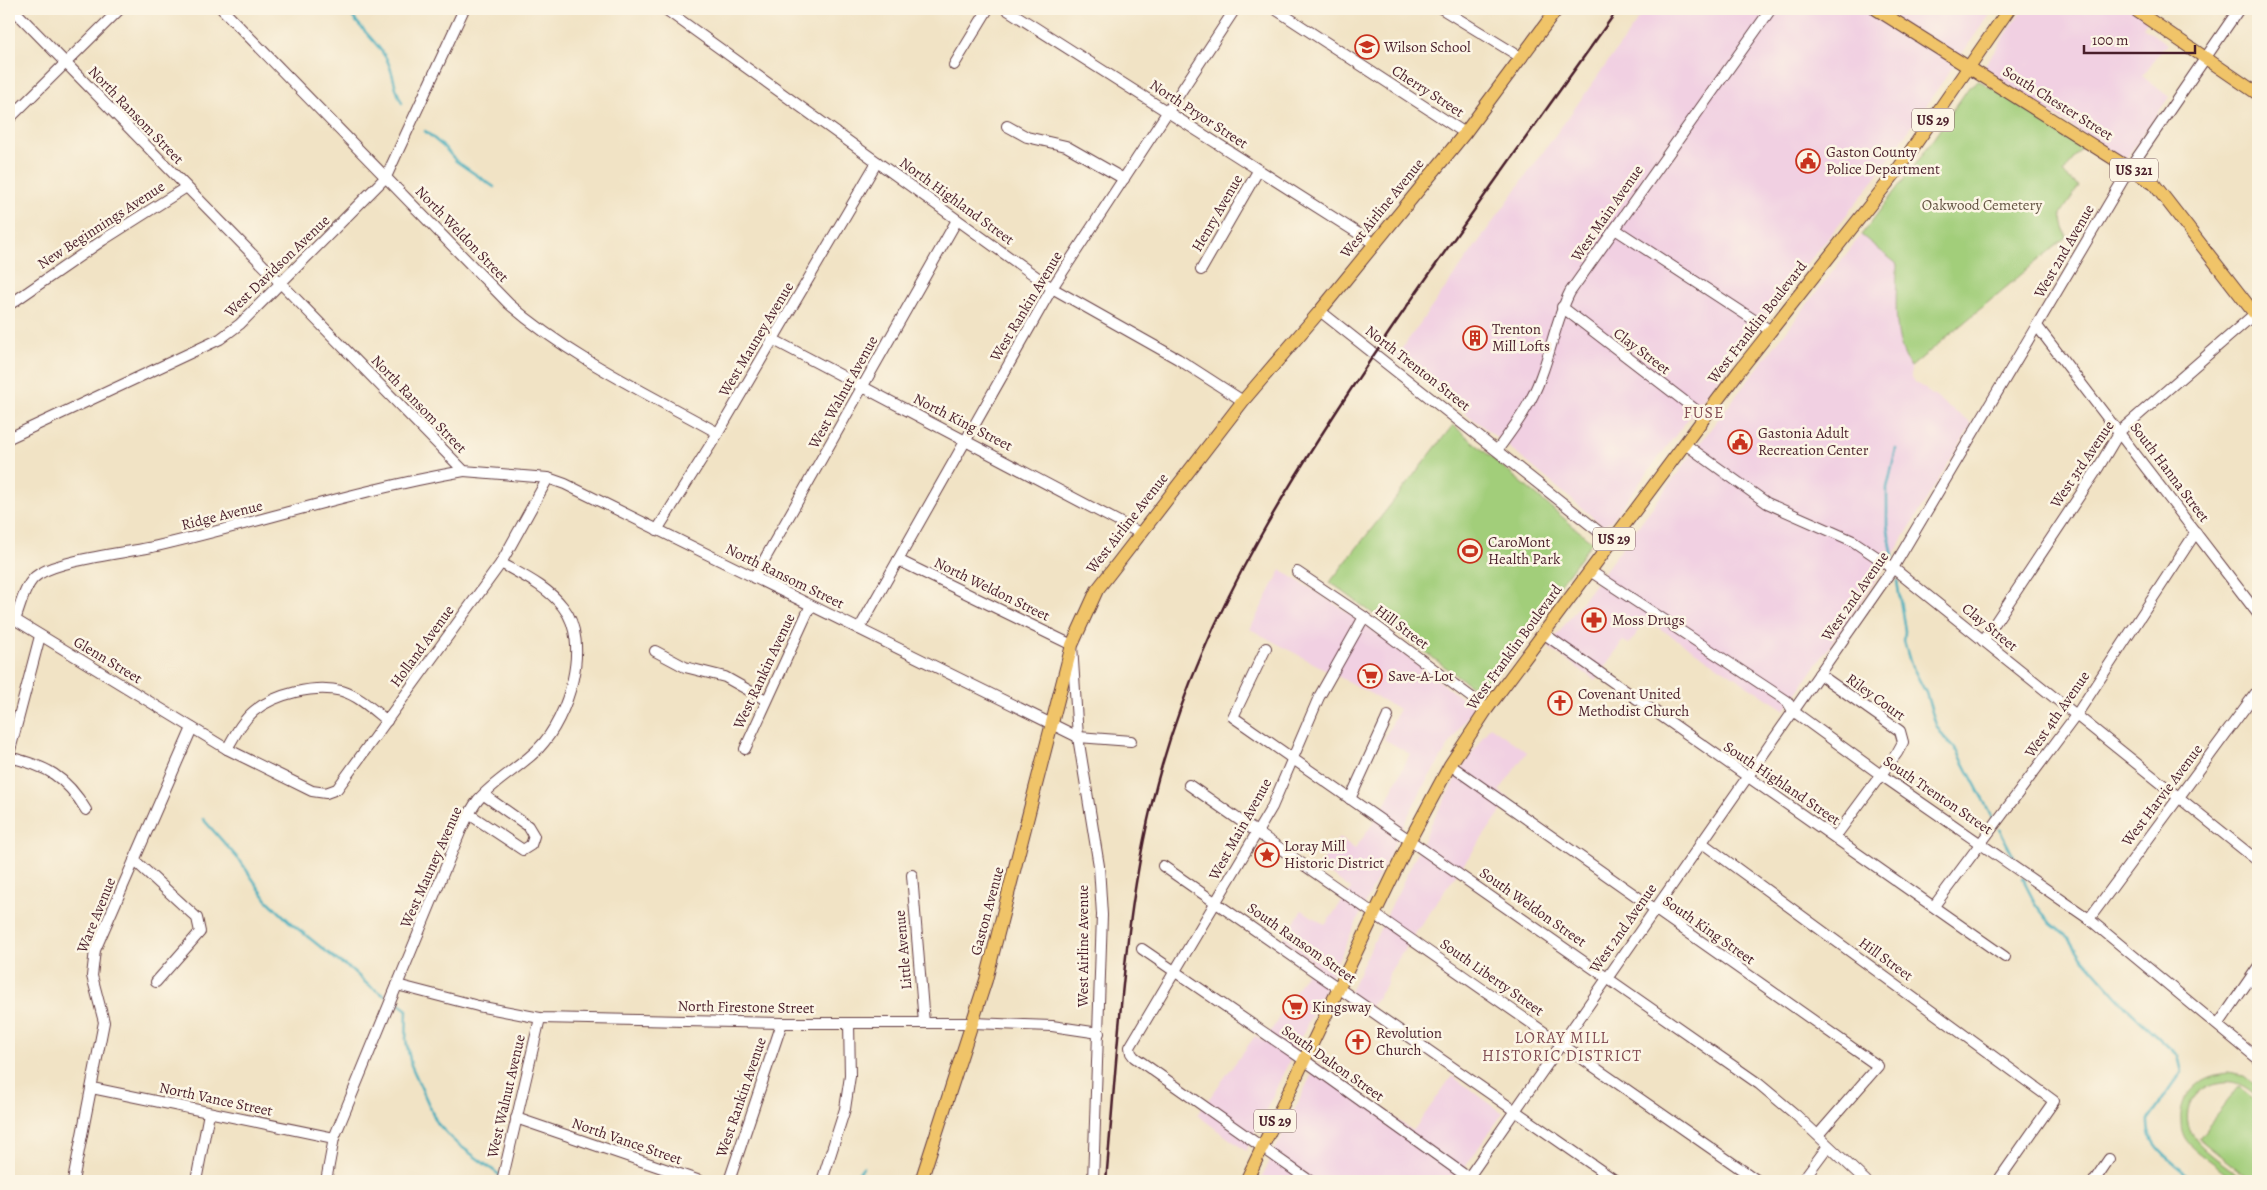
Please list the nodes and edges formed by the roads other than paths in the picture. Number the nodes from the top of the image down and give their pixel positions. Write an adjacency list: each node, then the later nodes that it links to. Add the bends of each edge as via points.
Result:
1 (13, 9): 19 (street, North Ransom Street)
2 (120, 9): 19 (street)
3 (222, 9): 30 (street, North Weldon Street)
4 (464, 9): 30 (street, West Davidson Avenue)
5 (665, 9): 27 (street, North Highland Street)
6 (988, 9): 20 (street)
7 (1006, 9): 23 (street, North Pryor Street)
8 (1235, 9): 23 (street, West Rankin Avenue)
9 (1275, 9): 26 (street, Cherry Street)
10 (1442, 9): 17 (street)
11 (1557, 9): 17 (main road, West Airline Avenue)
12 (1770, 9): 34 (street, West Main Avenue)
13 (1876, 9): 21 (main road, South Chester Street / US 321)
14 (2009, 9): 21 (main road, West Franklin Boulevard / US 29)
15 (2134, 9): 18 (main road)
16 (2239, 9): 18 (street, West 2nd Avenue)
17 (1522, 58): 26 (main road, West Airline Avenue)
18 (2206, 58): 22 (main road); 28 (street, West 2nd Avenue)
19 (65, 62): 24 (street); 32 (street, North Ransom Street)
20 (954, 65)
21 (1970, 66): 28 (main road, South Chester Street / US 321); 44 (main road, West Franklin Boulevard / US 29, via 1896,172)
22 (2258, 94)
23 (1169, 111): 29 (street, North Pryor Street); 31 (street, West Rankin Avenue)
24 (9, 119)
25 (1007, 126): 31 (street, via 1027,136 1066,146)
26 (1465, 133): 35 (main road, West Airline Avenue)
27 (877, 162): 33 (street, North Highland Street); 45 (street, West Mauney Avenue)
28 (2130, 168): 42 (main road, South Chester Street / US 321, via 2160,190); 43 (street, West 2nd Avenue)
29 (1258, 171): 35 (street, North Pryor Street); 36 (street, Henry Avenue)
30 (386, 178): 37 (street, West Davidson Avenue); 50 (street, North Weldon Street, via 531,323 562,345)
31 (1124, 180): 38 (street, West Rankin Avenue)
32 (185, 188): 37 (street, North Ransom Street); 39 (street, New Beginnings Avenue)
33 (957, 220): 38 (street, North Highland Street); 46 (street, West Walnut Avenue)
34 (1614, 228): 40 (street, West Main Avenue); 44 (street)
35 (1375, 244): 41 (main road, West Airline Avenue)
36 (1201, 270)
37 (281, 284): 51 (street, West Davidson Avenue, via 220,339); 55 (street, North Ransom Street)
38 (1052, 288): 47 (street, North Highland Street, via 1172,355); 52 (street, West Rankin Avenue)
39 (9, 305)
40 (1562, 307): 48 (street, Clay Street); 54 (street, West Main Avenue, via 1541,377 1520,419)
41 (1320, 310): 47 (main road, West Airline Avenue); 54 (street, North Trenton Street)
42 (2257, 314): 49 (street, West 3rd Avenue)
43 (2037, 326): 49 (street, South Hanna Street); 63 (street, West 2nd Avenue)
44 (1771, 331): 48 (main road, West Franklin Boulevard / US 29)
45 (772, 339): 46 (street, North King Street); 50 (street, West Mauney Avenue)
46 (863, 386): 52 (street, North King Street); 66 (street, West Walnut Avenue)
47 (1243, 401): 59 (main road, West Airline Avenue)
48 (1705, 417): 53 (main road, West Franklin Boulevard / US 29)
49 (2120, 431): 58 (street, South Hanna Street); 74 (street, West 3rd Avenue)
50 (718, 433): 57 (street, West Mauney Avenue)
51 (9, 438)
52 (965, 440): 59 (street, North King Street); 61 (street, West Rankin Avenue)
53 (1685, 444): 60 (main road, West Franklin Boulevard / US 29); 63 (street, Clay Street, via 1767,503 1853,541)
54 (1498, 449): 60 (street)
55 (464, 471): 56 (street, North Ransom Street); 70 (street, Ridge Avenue, via 42,572 31,581)
56 (548, 478): 57 (street, North Ransom Street); 62 (street, Holland Avenue)
57 (657, 530): 66 (street, North Ransom Street)
58 (2196, 532): 68 (street, South Hanna Street); 83 (street, West 4th Avenue)
59 (1140, 533): 75 (main road, West Airline Avenue, via 1091,600)
60 (1612, 542): 64 (main road, West Franklin Boulevard / US 29)
61 (898, 560): 71 (street, West Rankin Avenue); 75 (street, North Weldon Street)
62 (501, 563): 85 (street, Holland Avenue); 98 (street, West Mauney Avenue, via 546,590 563,606 574,627 575,663 563,709 553,730 521,765)
63 (1894, 568): 74 (street, Clay Street); 78 (street, West 2nd Avenue)
64 (1590, 571): 72 (main road, West Franklin Boulevard / US 29); 82 (street, South Trenton Street, via 1787,701)
65 (1297, 572): 69 (street, Hill Street)
66 (754, 578): 67 (street, North Ransom Street)
67 (810, 607): 71 (street, North Ransom Street); 80 (street, West Rankin Avenue)
68 (2258, 614)
69 (1364, 617): 81 (street, Hill Street); 93 (street, West Main Avenue, via 1332,670)
70 (12, 618): 73 (street, Glenn Street)
71 (859, 629): 86 (street, North Ransom Street)
72 (1543, 633): 81 (main road, West Franklin Boulevard / US 29); 96 (street, South Highland Street)
73 (40, 636): 87 (street, Glenn Street); 92 (street)
74 (1983, 641): 83 (street, Clay Street)
75 (1072, 645): 86 (main road, Gaston Avenue); 88 (street, West Airline Avenue)
76 (1266, 648): 93 (street, via 1233,717)
77 (655, 651): 80 (street, via 685,667 725,677)
78 (1819, 674): 82 (street, West 2nd Avenue); 95 (street, Riley Court, via 1900,731 1903,742)
79 (2258, 690): 99 (street, West Harvie Avenue)
80 (766, 700): 91 (street, West Rankin Avenue)
81 (1487, 709): 94 (main road, West Franklin Boulevard / US 29)
82 (1794, 711): 95 (street, South Trenton Street); 96 (street, West 2nd Avenue)
83 (2077, 714): 99 (street, Clay Street); 107 (street, West 4th Avenue)
84 (1388, 716): 100 (street)
85 (387, 721): 90 (street, via 363,702 342,692 315,690 282,697 254,711 236,732); 90 (street, Holland Avenue, via 337,789 326,793 294,783)
86 (1052, 724): 88 (street, North Ransom Street); 129 (main road, Gaston Avenue, via 1008,901)
87 (192, 728): 90 (street, Glenn Street); 108 (street, Ware Avenue)
88 (1078, 737): 89 (street, North Ransom Street); 131 (street, West Airline Avenue, via 1099,866 1102,906)
89 (1131, 741)
90 (227, 749)
91 (744, 749)
92 (9, 756): 101 (street, via 42,767 63,779)
93 (1293, 760): 100 (street, South Weldon Street); 103 (street, West Main Avenue)
94 (1450, 765): 105 (main road, West Franklin Boulevard / US 29); 114 (street, South King Street)
95 (1881, 774): 104 (street); 107 (street, South Trenton Street)
96 (1746, 777): 104 (street, South Highland Street); 106 (street, West 2nd Avenue)
97 (1189, 784): 103 (street, South Liberty Street)
98 (484, 795): 102 (street, West Mauney Avenue); 102 (street, via 528,826 534,836 531,845 523,850)
99 (2179, 797): 109 (street, Clay Street); 116 (street, West Harvie Avenue)
100 (1350, 799): 105 (street, South Weldon Street)
101 (86, 810)
102 (469, 814): 123 (street, West Mauney Avenue)
103 (1258, 832): 112 (street, West Main Avenue); 115 (street, South Liberty Street)
104 (1835, 837): 113 (street, South Highland Street)
105 (1410, 840): 115 (main road, West Franklin Boulevard / US 29); 121 (street, South Weldon Street)
106 (1701, 842): 114 (street, West 2nd Avenue); 160 (street, Hill Street, via 2054,1101)
107 (1981, 843): 113 (street, West 4th Avenue); 116 (street, South Trenton Street)
108 (134, 860): 122 (street, via 198,918 200,932); 135 (street, Ware Avenue, via 95,950 92,965 104,1022)
109 (2258, 861)
110 (1163, 866): 112 (street)
111 (912, 875): 128 (street, Little Avenue)
112 (1216, 902): 120 (street, West Main Avenue); 124 (street, South Ransom Street)
113 (1934, 906): 118 (street, South Highland Street)
114 (1654, 910): 121 (street, West 2nd Avenue); 139 (street, South King Street, via 1878,1066)
115 (1375, 914): 124 (main road, West Franklin Boulevard / US 29); 132 (street, South Liberty Street)
116 (2089, 919): 130 (street, South Trenton Street)
117 (1142, 949): 120 (street, South Dalton Street)
118 (2005, 957)
119 (2258, 967): 130 (street)
120 (1174, 971): 134 (street, South Dalton Street); 142 (street, West Main Avenue, via 1132,1043 1132,1056)
121 (1607, 977): 132 (street, West 2nd Avenue); 139 (street, South Weldon Street, via 1759,1084)
122 (156, 982)
123 (396, 984): 125 (street, North Firestone Street, via 478,1006); 140 (street, West Mauney Avenue)
124 (1340, 987): 134 (main road, West Franklin Boulevard / US 29); 136 (street, South Ransom Street)
125 (540, 1018): 126 (street, North Firestone Street); 138 (street, West Walnut Avenue)
126 (782, 1023): 127 (street, North Firestone Street); 150 (street, West Rankin Avenue)
127 (848, 1023): 128 (street, North Firestone Street); 151 (street, via 850,1076 845,1109)
128 (924, 1023): 129 (street, North Firestone Street)
129 (973, 1023): 131 (street, North Firestone Street, via 1052,1026); 152 (main road, Gaston Avenue)
130 (2218, 1025): 133 (street, South Trenton Street)
131 (1099, 1033): 153 (street, West Airline Avenue)
132 (1561, 1044): 136 (street, West 2nd Avenue); 157 (street, South Liberty Street)
133 (2258, 1058)
134 (1304, 1060): 142 (main road, West Franklin Boulevard / US 29); 144 (street, South Dalton Street)
135 (92, 1088): 137 (street, North Vance Street); 145 (street, Ware Avenue)
136 (1515, 1111): 144 (street, West 2nd Avenue); 156 (street, South Ransom Street)
137 (209, 1113): 140 (street, North Vance Street); 146 (street)
138 (516, 1118): 148 (street, West Walnut Avenue); 149 (street, North Vance Street)
139 (1818, 1135): 141 (street, South Weldon Street)
140 (334, 1138): 147 (street, West Mauney Avenue)
141 (1828, 1146): 158 (street); 159 (street, South Weldon Street)
142 (1262, 1148): 154 (main road, West Franklin Boulevard / US 29); 155 (street)
143 (2109, 1160): 161 (street)
144 (1469, 1180)
145 (73, 1181)
146 (196, 1181)
147 (326, 1181)
148 (502, 1181)
149 (700, 1181)
150 (728, 1181)
151 (822, 1181)
152 (921, 1181)
153 (1093, 1181)
154 (1246, 1181)
155 (1310, 1181)
156 (1616, 1181)
157 (1758, 1181)
158 (1802, 1181)
159 (1866, 1181)
160 (1998, 1181)
161 (2094, 1181)

